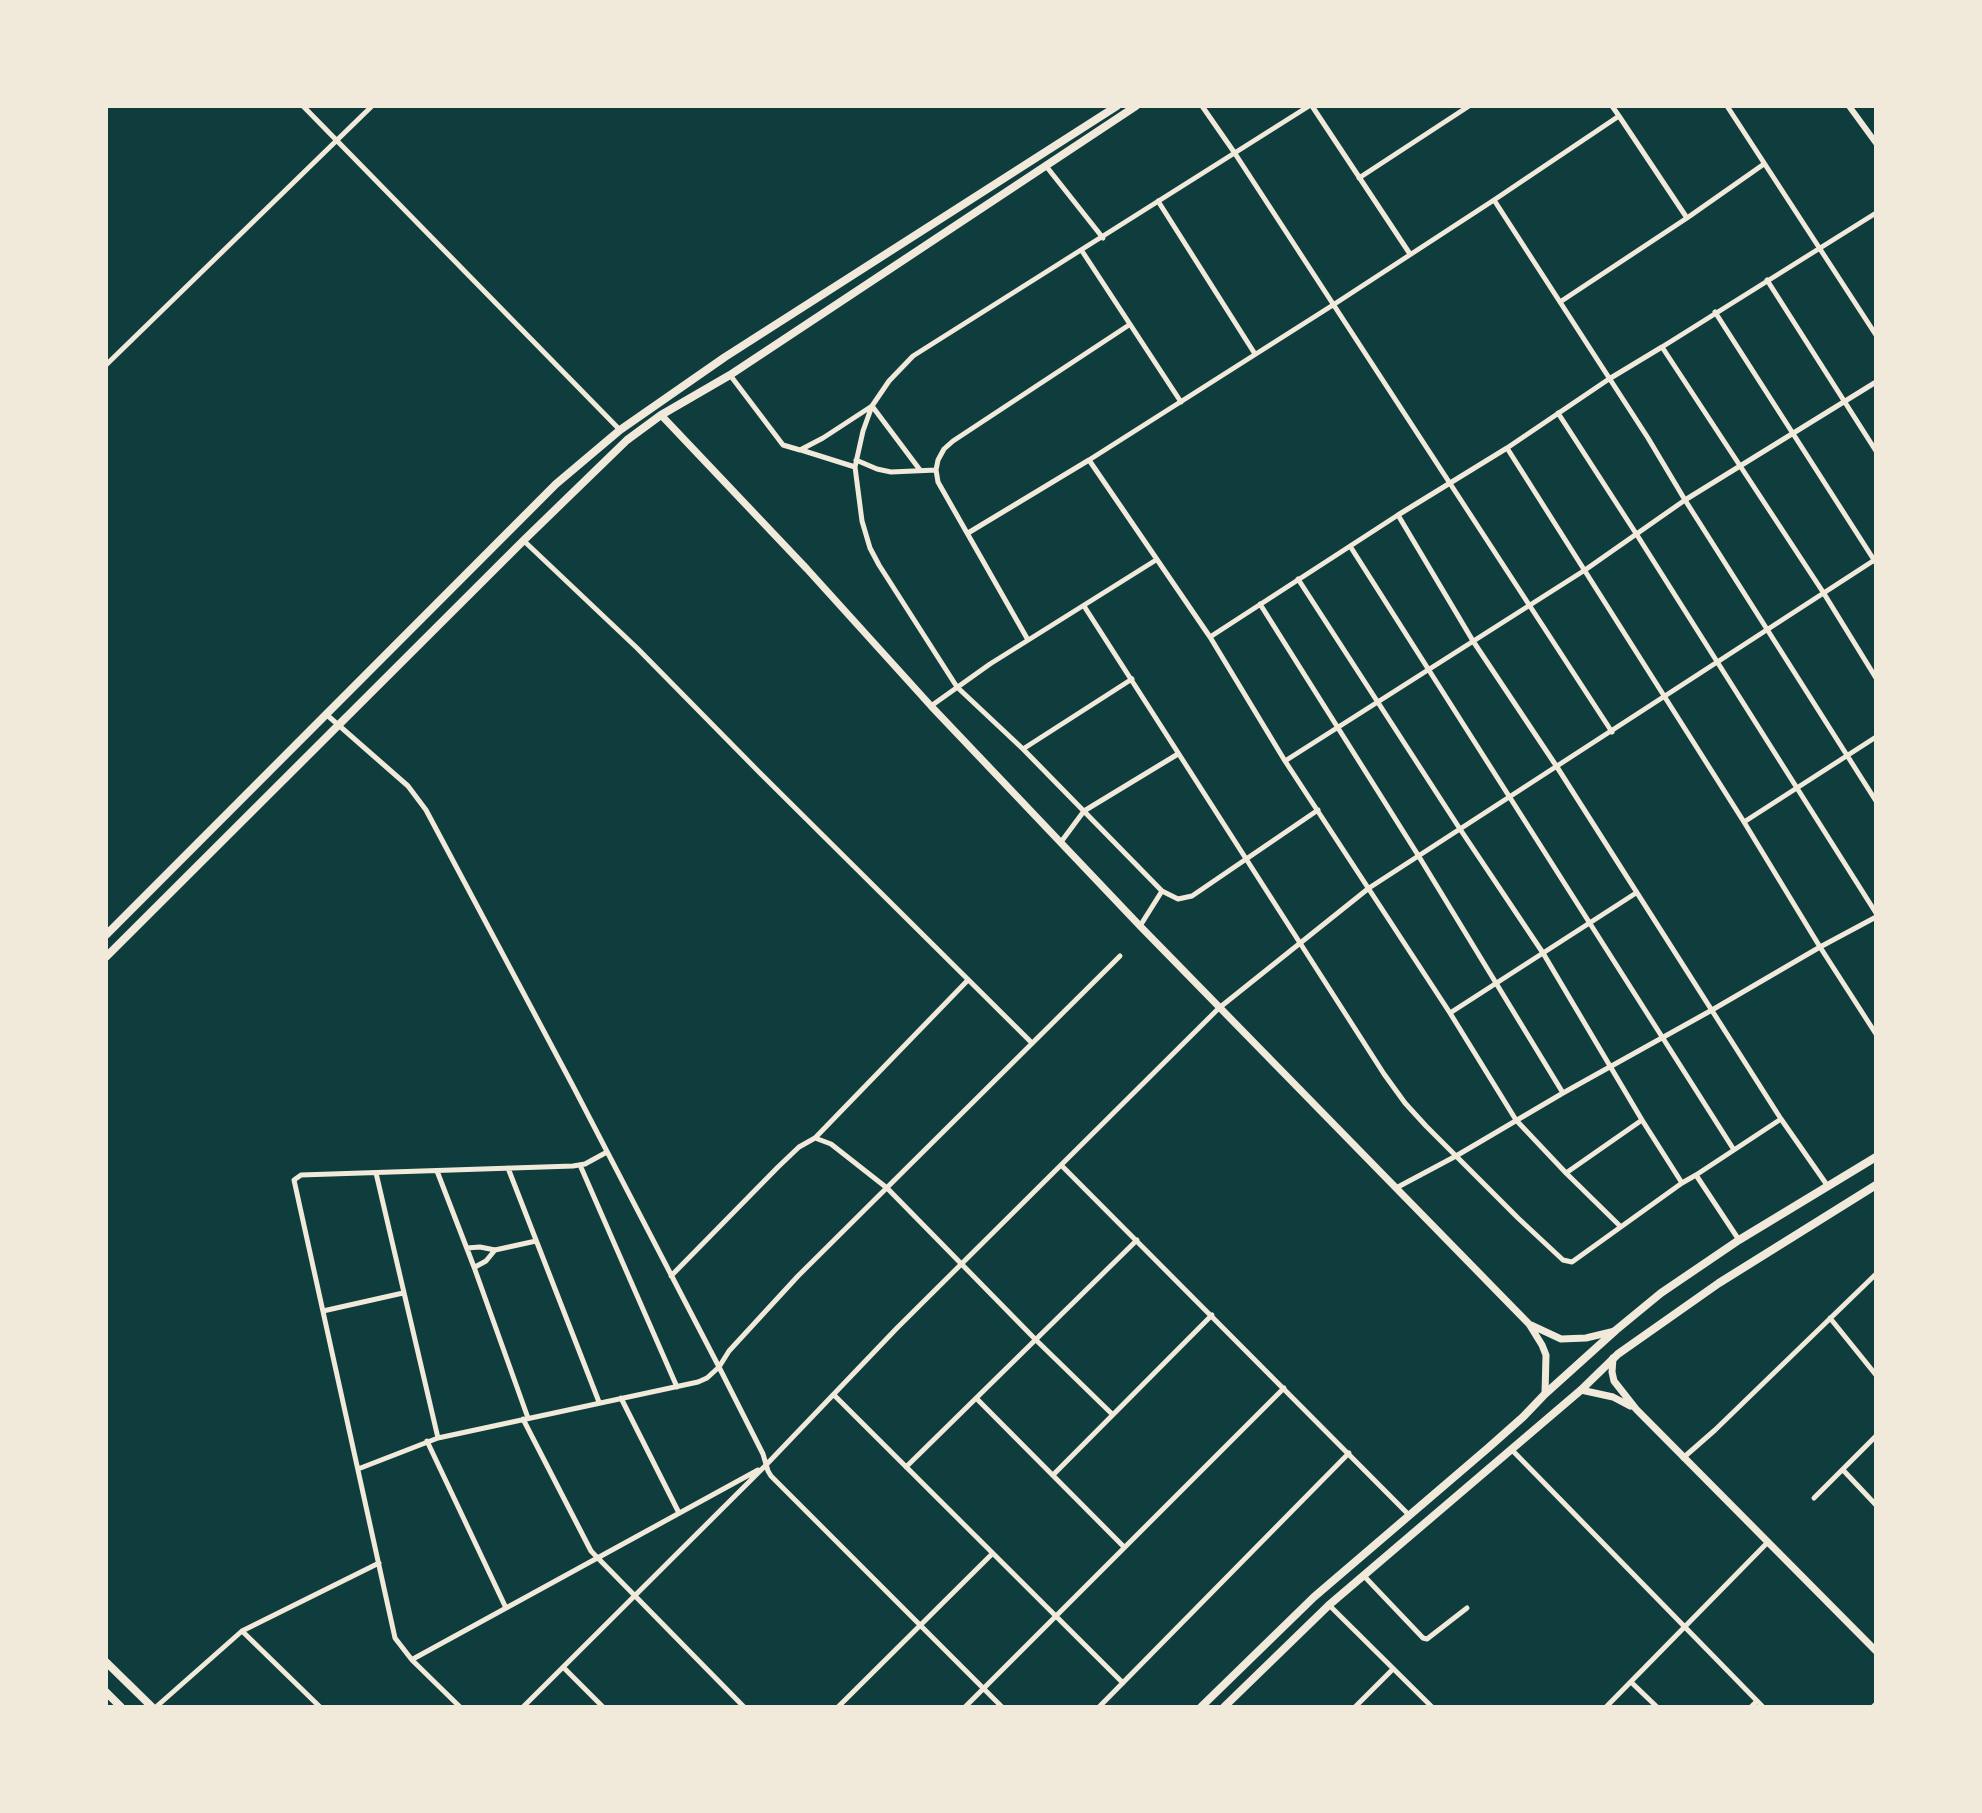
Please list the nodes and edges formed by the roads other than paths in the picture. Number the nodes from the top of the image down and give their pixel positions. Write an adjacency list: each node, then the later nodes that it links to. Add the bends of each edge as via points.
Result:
1 (303, 106): 12 (street)
2 (372, 106): 12 (street)
3 (1117, 106): 43 (main road)
4 (1136, 106): 16 (main road)
5 (1202, 106): 14 (street)
6 (1311, 106): 14 (street); 17 (street)
7 (1469, 106): 17 (street)
8 (1612, 106): 11 (street)
9 (1727, 106): 15 (street)
10 (1849, 106): 13 (street)
11 (1619, 116): 18 (street); 21 (street)
12 (338, 141): 34 (street); 43 (street)
13 (1876, 143)
14 (1234, 152): 19 (street); 28 (street)
15 (1764, 164): 21 (street); 23 (street)
16 (1045, 166): 22 (street); 35 (main road)
17 (1359, 178): 25 (street)
18 (1494, 200): 25 (street); 27 (street)
19 (1158, 201): 22 (street); 33 (street)
20 (1876, 213): 23 (street)
21 (1687, 218): 27 (street)
22 (1103, 238): 24 (street)
23 (1821, 247): 26 (street); 31 (street)
24 (1082, 251): 30 (street); 40 (street, via 913,356)
25 (1410, 254): 28 (street)
26 (1767, 280): 29 (street); 38 (street)
27 (1559, 302): 36 (street)
28 (1333, 305): 33 (street); 53 (street)
29 (1715, 312): 32 (street); 44 (street)
30 (1129, 325): 39 (street); 52 (street, via 953,441)
31 (1876, 335)
32 (1662, 347): 36 (street); 50 (street)
33 (1255, 354): 39 (street)
34 (106, 365)
35 (730, 375): 42 (main road); 46 (street, via 779,441)
36 (1609, 379): 41 (street); 54 (street)
37 (1876, 382): 38 (street)
38 (1845, 401): 44 (street); 47 (street)
39 (1181, 402): 48 (street)
40 (872, 406): 46 (street); 49 (street); 51 (street)
41 (1558, 413): 45 (street); 57 (street)
42 (661, 415): 58 (main road, via 627,440); 79 (main road)
43 (620, 430): 80 (main road, via 556,484)
44 (1792, 432): 50 (street); 61 (street)
45 (1507, 448): 53 (street); 62 (street)
46 (800, 450): 49 (street)
47 (1876, 451)
48 (1089, 460): 56 (street); 60 (street)
49 (856, 463): 51 (street, via 891,472); 76 (street, via 870,548)
50 (1740, 465): 54 (street); 64 (street)
51 (920, 470): 52 (street)
52 (936, 470): 56 (street)
53 (1450, 483): 55 (street); 66 (street)
54 (1685, 500): 57 (street); 68 (street)
55 (1398, 515): 59 (street); 71 (street)
56 (968, 533): 70 (street)
57 (1637, 535): 62 (street); 72 (street)
58 (524, 540): 81 (main road); 112 (street)
59 (1350, 546): 63 (street); 73 (street)
60 (1156, 560): 67 (street); 69 (street)
61 (1875, 561): 64 (street)
62 (1585, 570): 66 (street); 77 (street)
63 (1298, 579): 65 (street); 78 (street)
64 (1823, 592): 68 (street); 74 (street)
65 (1260, 604): 69 (street); 82 (street)
66 (1529, 605): 71 (street); 83 (street)
67 (1084, 606): 70 (street); 75 (street)
68 (1768, 629): 72 (street); 87 (street)
69 (1210, 637): 88 (street)
70 (1028, 640): 76 (street)
71 (1473, 641): 73 (street); 89 (street)
72 (1717, 663): 77 (street); 90 (street)
73 (1429, 671): 78 (street); 91 (street)
74 (1876, 678)
75 (1132, 679): 85 (street); 86 (street)
76 (957, 687): 79 (street); 85 (street)
77 (1664, 697): 83 (street); 95 (street)
78 (1379, 703): 82 (street); 96 (street)
79 (931, 706): 97 (main road)
80 (327, 715): 81 (street); 106 (main road)
81 (339, 725): 111 (main road); 127 (street, via 408,786 426,810)
82 (1337, 729): 88 (street); 98 (street)
83 (1612, 732): 89 (street)
84 (1876, 737): 87 (street)
85 (1023, 749): 94 (street)
86 (1178, 754): 94 (street); 99 (street)
87 (1848, 755): 90 (street); 92 (street)
88 (1285, 761): 93 (street)
89 (1557, 767): 91 (street); 102 (street)
90 (1797, 790): 95 (street); 103 (street)
91 (1510, 796): 96 (street); 104 (street)
92 (1876, 801)
93 (1318, 810): 99 (street); 100 (street)
94 (1084, 811): 97 (street); 101 (street)
95 (1744, 822): 108 (street)
96 (1460, 829): 98 (street); 109 (street)
97 (1061, 842): 105 (main road)
98 (1418, 855): 100 (street); 113 (street)
99 (1247, 860): 101 (street, via 1185,899); 107 (street)
100 (1369, 888): 107 (street); 116 (street)
101 (1162, 891): 105 (street)
102 (1636, 893): 104 (street); 115 (street)
103 (1876, 915): 108 (street)
104 (1589, 923): 109 (street); 118 (street)
105 (1140, 926): 114 (main road)
106 (106, 935)
107 (1299, 944): 114 (street); 128 (street, via 1405,1103)
108 (1820, 947): 115 (street); 117 (street)
109 (1543, 953): 113 (street); 120 (street)
110 (1120, 956): 119 (street)
111 (106, 957)
112 (968, 980): 119 (street); 125 (street)
113 (1497, 984): 116 (street); 121 (street)
114 (1219, 1008): 131 (street); 141 (main road)
115 (1712, 1010): 118 (street); 122 (street)
116 (1450, 1013): 123 (street)
117 (1876, 1034)
118 (1663, 1037): 120 (street); 126 (street)
119 (1032, 1043): 140 (street)
120 (1611, 1067): 121 (street); 124 (street)
121 (1563, 1093): 123 (street)
122 (1781, 1119): 126 (street); 138 (street)
123 (1516, 1120): 128 (street); 135 (street)
124 (1642, 1120): 135 (street); 137 (street)
125 (815, 1138): 140 (street, via 831,1144); 151 (street, via 778,1167)
126 (1734, 1150): 136 (street)
127 (607, 1152): 130 (street); 151 (street)
128 (1456, 1156): 141 (street); 142 (street, via 1563,1260 1572,1262)
129 (1876, 1157): 138 (main road)
130 (580, 1165): 132 (street); 162 (street)
131 (1062, 1166): 143 (street); 148 (street)
132 (508, 1168): 133 (street); 145 (street)
133 (436, 1171): 134 (street); 146 (street)
134 (376, 1173): 152 (street); 153 (street, via 301,1175 294,1180)
135 (1566, 1173): 142 (street)
136 (1696, 1175): 137 (street); 144 (street)
137 (1682, 1183): 142 (street)
138 (1827, 1185): 144 (main road)
139 (1876, 1185): 159 (main road, via 1719,1283)
140 (887, 1188): 148 (street); 160 (street, via 798,1276)
141 (1396, 1188): 156 (main road)
142 (1620, 1226)
143 (1137, 1240): 154 (street); 158 (street)
144 (1739, 1240): 157 (main road)
145 (536, 1241): 147 (street); 169 (street)
146 (466, 1248): 147 (street); 149 (street)
147 (495, 1250): 149 (street)
148 (961, 1265): 158 (street); 166 (street)
149 (474, 1267): 172 (street)
150 (1876, 1274): 155 (street)
151 (671, 1276): 160 (street)
152 (403, 1293): 153 (street); 174 (street)
153 (323, 1311): 181 (street)
154 (1212, 1315): 163 (street); 171 (street)
155 (1830, 1318): 161 (street); 178 (street)
156 (1529, 1324): 157 (main road, via 1561,1339); 165 (main road, via 1546,1355)
157 (1616, 1330): 165 (main road)
158 (1035, 1339): 168 (street); 171 (street)
159 (1613, 1358): 164 (main road); 170 (main road, via 1614,1381)
160 (719, 1367): 162 (street, via 707,1378); 179 (street)
161 (1876, 1375)
162 (677, 1387): 167 (street)
163 (1284, 1388): 177 (street); 189 (street)
164 (1581, 1390): 170 (main road); 176 (main road)
165 (1545, 1394): 187 (main road)
166 (834, 1396): 179 (street); 180 (street)
167 (621, 1398): 169 (street); 186 (street)
168 (977, 1399): 180 (street); 183 (street)
169 (599, 1402): 172 (street)
170 (1636, 1409): 178 (main road)
171 (1112, 1414): 183 (street)
172 (525, 1418): 174 (street); 191 (street)
173 (1876, 1436): 182 (street)
174 (438, 1438): 175 (street)
175 (427, 1441): 181 (street); 196 (street)
176 (1510, 1448): 193 (main road); 200 (street)
177 (1349, 1453): 187 (street); 208 (street)
178 (1682, 1458): 188 (main road)
179 (766, 1465): 186 (street); 194 (street); 199 (street, via 771,1476)
180 (906, 1467): 190 (street)
181 (358, 1469): 192 (street)
182 (1843, 1470): 184 (street); 185 (street)
183 (1053, 1475): 189 (street)
184 (1814, 1498)
185 (1876, 1505)
186 (679, 1513): 191 (street)
187 (1409, 1515): 225 (main road, via 1314,1597)
188 (1768, 1542): 200 (street); 202 (main road)
189 (1124, 1547): 198 (street)
190 (992, 1554): 198 (street); 199 (street)
191 (596, 1558): 194 (street); 196 (street)
192 (379, 1563): 201 (street); 203 (street, via 395,1638)
193 (1364, 1576): 195 (main road); 197 (street, via 1423,1638)
194 (636, 1597): 205 (street); 219 (street)
195 (1329, 1605): 206 (street); 226 (main road)
196 (506, 1608): 203 (street)
197 (1467, 1608)
198 (1055, 1616): 208 (street); 209 (street)
199 (920, 1625): 209 (street); 220 (street)
200 (1686, 1627): 207 (street); 212 (street)
201 (242, 1631): 214 (street); 215 (street)
202 (1876, 1651)
203 (412, 1660): 216 (street)
204 (106, 1662): 214 (main road)
205 (564, 1668): 217 (street); 218 (street)
206 (1393, 1669): 227 (street); 228 (street)
207 (1631, 1682): 229 (street); 230 (street)
208 (1123, 1683): 211 (street)
209 (983, 1688): 221 (street); 222 (street)
210 (106, 1692): 213 (main road)
211 (1106, 1701): 223 (street); 224 (street)
212 (1757, 1701): 231 (street); 232 (street)
213 (121, 1707)
214 (154, 1707)
215 (320, 1707)
216 (460, 1707)
217 (523, 1707)
218 (603, 1707)
219 (744, 1707)
220 (838, 1707)
221 (965, 1707)
222 (1002, 1707)
223 (1099, 1707)
224 (1112, 1707)
225 (1201, 1707)
226 (1224, 1707)
227 (1355, 1707)
228 (1432, 1707)
229 (1606, 1707)
230 (1657, 1707)
231 (1751, 1707)
232 (1763, 1707)

